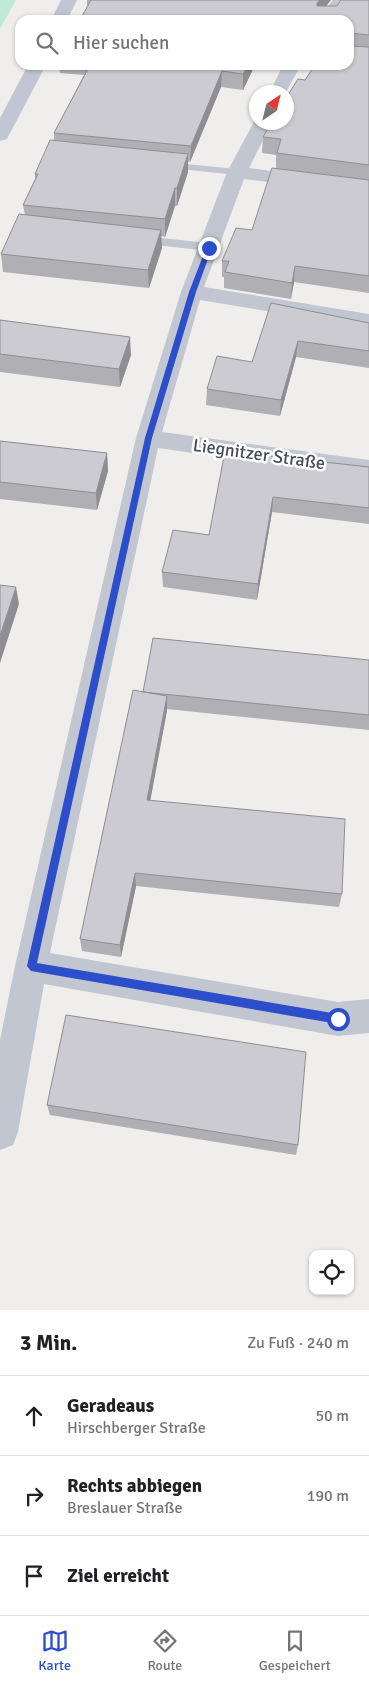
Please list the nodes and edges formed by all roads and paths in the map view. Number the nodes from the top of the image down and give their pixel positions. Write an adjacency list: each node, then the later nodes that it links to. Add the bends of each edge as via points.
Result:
1 (69, 0): 3 (main road)
2 (342, 0): 4 (street)
3 (65, 15)
4 (328, 15)
5 (34, 70): 9 (main road)
6 (289, 70): 7 (street)
7 (282, 85)
8 (258, 130): 11 (street)
9 (0, 135)
10 (151, 164): 11 (lane)
11 (237, 172): 12 (street); 14 (street)
12 (369, 189)
13 (132, 239): 14 (lane)
14 (209, 248): 15 (street)
15 (192, 292): 16 (street); 17 (street)
16 (369, 321)
17 (148, 438): 18 (street, Liegnitzer Straße); 19 (street)
18 (369, 469)
19 (31, 966): 20 (street, via 338,1019); 21 (street)
20 (369, 1016)
21 (0, 1132)

